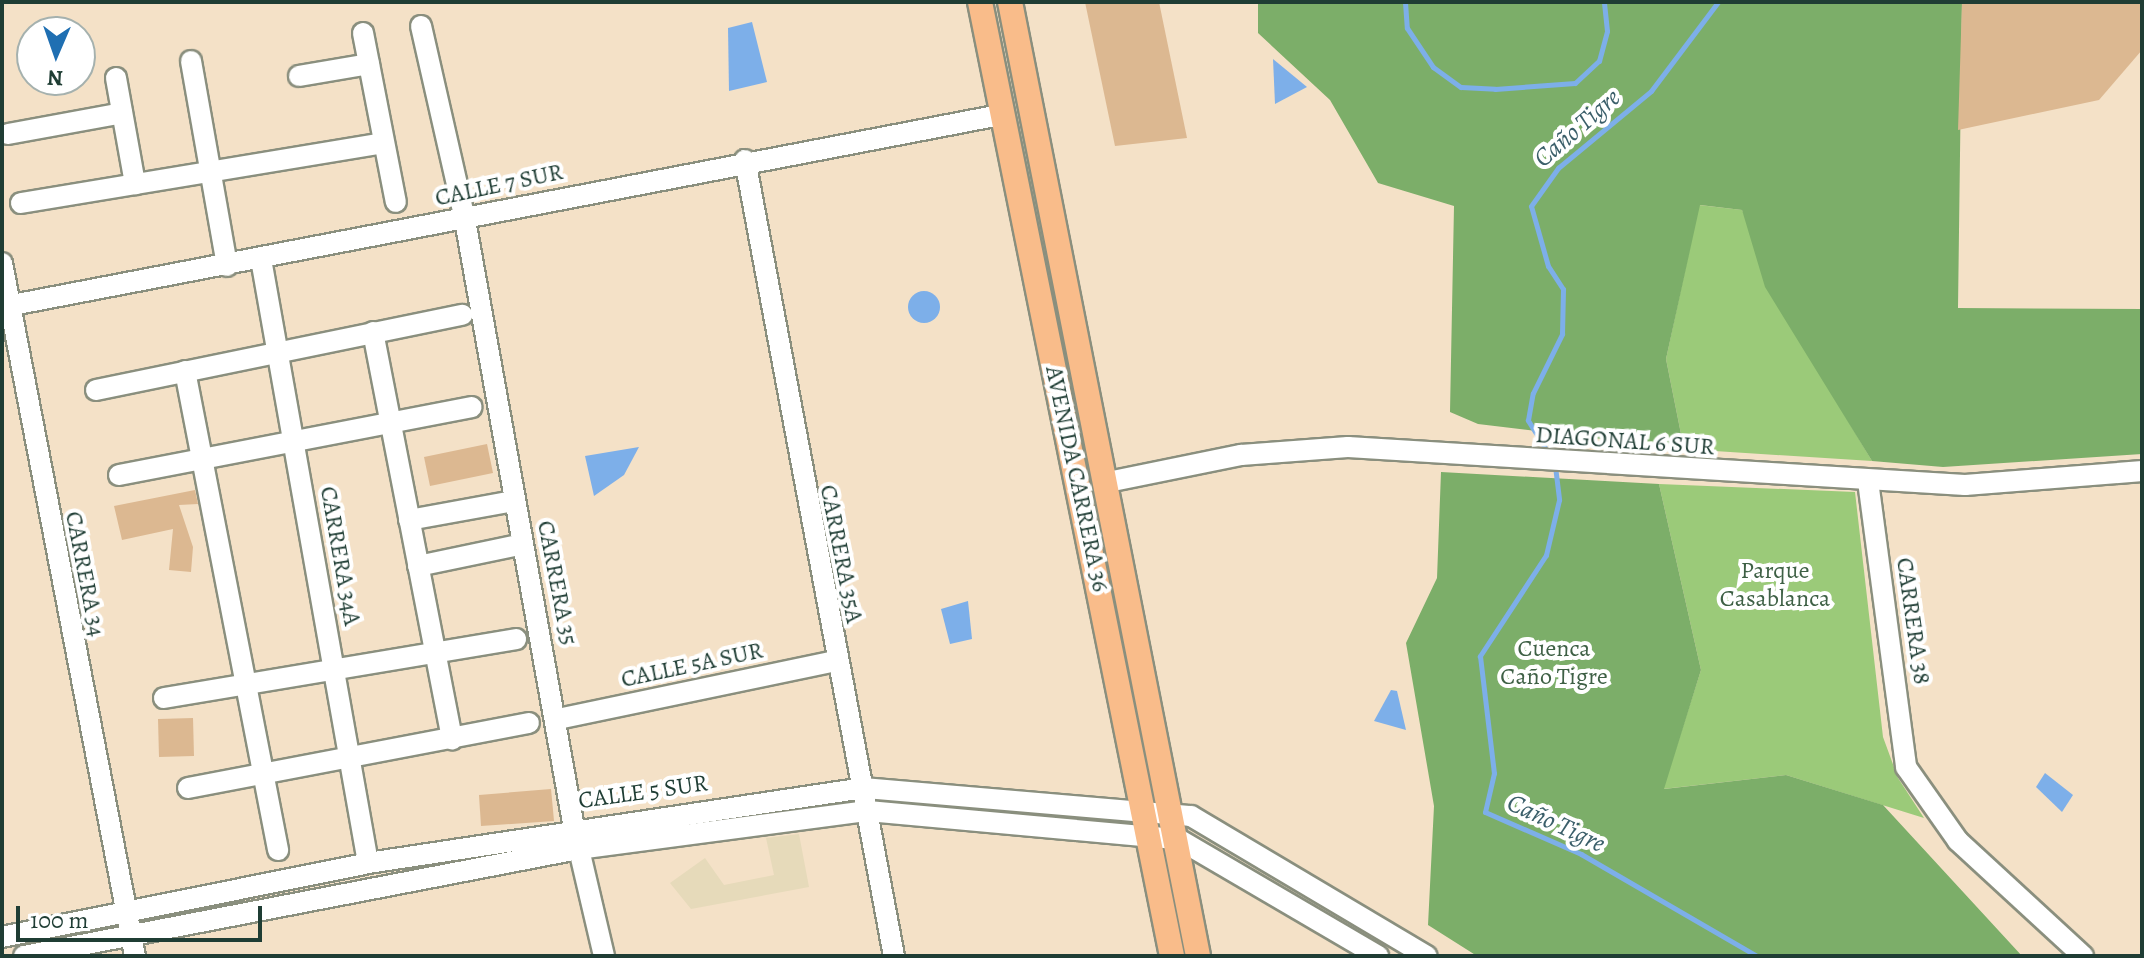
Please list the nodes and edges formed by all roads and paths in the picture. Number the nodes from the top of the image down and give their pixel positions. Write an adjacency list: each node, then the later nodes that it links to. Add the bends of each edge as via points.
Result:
1 (980, 2): 10 (main road, AVENIDA CARRERA 36)
2 (1010, 2): 35 (main road, AVENIDA CARRERA 36)
3 (421, 26): 18 (street, CARRERA 35)
4 (363, 33): 6 (street)
5 (191, 61): 14 (street)
6 (369, 64): 7 (street); 12 (street)
7 (299, 76)
8 (116, 78): 9 (street)
9 (122, 113): 11 (street); 15 (street)
10 (1000, 115): 13 (street, CALLE 7 SUR); 53 (main road, AVENIDA CARRERA 36)
11 (8, 134)
12 (383, 143): 14 (street); 16 (street)
13 (745, 160): 18 (street, CALLE 7 SUR); 42 (street, CARRERA 35A)
14 (211, 171): 15 (street); 21 (street)
15 (135, 184): 17 (street)
16 (396, 202)
17 (21, 203)
18 (465, 220): 19 (street, CALLE 7 SUR); 36 (street, CARRERA 35)
19 (261, 259): 21 (street, CALLE 7 SUR); 25 (street, CARRERA 34A)
20 (2, 263): 22 (street, CARRERA 34)
21 (227, 266): 22 (street, CALLE 7 SUR)
22 (6, 306): 62 (street, CARRERA 34)
23 (462, 315): 24 (street)
24 (373, 332): 25 (street); 29 (street)
25 (278, 352): 26 (street); 30 (street, CARRERA 34A)
26 (185, 371): 27 (street); 31 (street)
27 (96, 390)
28 (471, 407): 29 (street)
29 (391, 423): 30 (street); 37 (street)
30 (294, 443): 31 (street); 43 (street, CARRERA 34A)
31 (201, 460): 33 (street); 44 (street)
32 (2142, 471): 34 (street, DIAGONAL 6 SUR, via 1965,485)
33 (119, 475)
34 (1868, 481): 35 (street, DIAGONAL 6 SUR, via 1524,460 1444,450 1296,449); 73 (street, CARRERA 38, via 1906,767 1958,841)
35 (1108, 482): 55 (main road, AVENIDA CARRERA 36)
36 (514, 501): 37 (street); 38 (street, CARRERA 35)
37 (409, 520): 39 (street)
38 (523, 544): 39 (street); 46 (street, CARRERA 35)
39 (418, 566): 41 (street)
40 (516, 639): 41 (street)
41 (434, 652): 43 (street); 48 (street)
42 (836, 661): 46 (street, CALLE 5A SUR); 52 (street, CARRERA 35A)
43 (334, 669): 44 (street); 49 (street, CARRERA 34A)
44 (245, 686): 45 (street); 50 (street)
45 (164, 698)
46 (558, 719): 56 (street, CARRERA 35)
47 (529, 723): 48 (street)
48 (452, 739): 49 (street)
49 (348, 760): 50 (street); 61 (street, CARRERA 34A)
50 (264, 774): 51 (street); 60 (street)
51 (188, 788)
52 (864, 788): 53 (street, CALLE 5 SUR); 54 (street, CARRERA 35A); 56 (street, CALLE 5 SUR)
53 (1147, 810): 55 (street, CALLE 5 SUR); 57 (main road, AVENIDA CARRERA 36)
54 (868, 811): 57 (street, CALLE 5 SUR); 59 (street, CALLE 5 SUR); 68 (street, CARRERA 35A)
55 (1174, 812): 58 (main road, AVENIDA CARRERA 36); 72 (street, CALLE 5 SUR, via 1221,830)
56 (574, 828): 59 (street, CARRERA 35); 61 (street, CALLE 5 SUR)
57 (1152, 837): 58 (street, CALLE 5 SUR); 69 (main road, AVENIDA CARRERA 36)
58 (1178, 839): 70 (main road, AVENIDA CARRERA 36); 71 (street)
59 (578, 849): 64 (street, CALLE 5 SUR); 67 (street, CARRERA 35)
60 (278, 850)
61 (368, 863): 62 (street, CALLE 5 SUR)
62 (118, 907): 63 (street, CALLE 5 SUR); 64 (street, CARRERA 34)
63 (2, 937)
64 (119, 943): 65 (street, CALLE 5 SUR); 66 (street, CARRERA 34)
65 (24, 956)
66 (135, 956)
67 (604, 956)
68 (894, 956)
69 (1172, 956)
70 (1198, 956)
71 (1378, 956)
72 (1427, 956)
73 (2083, 956)

